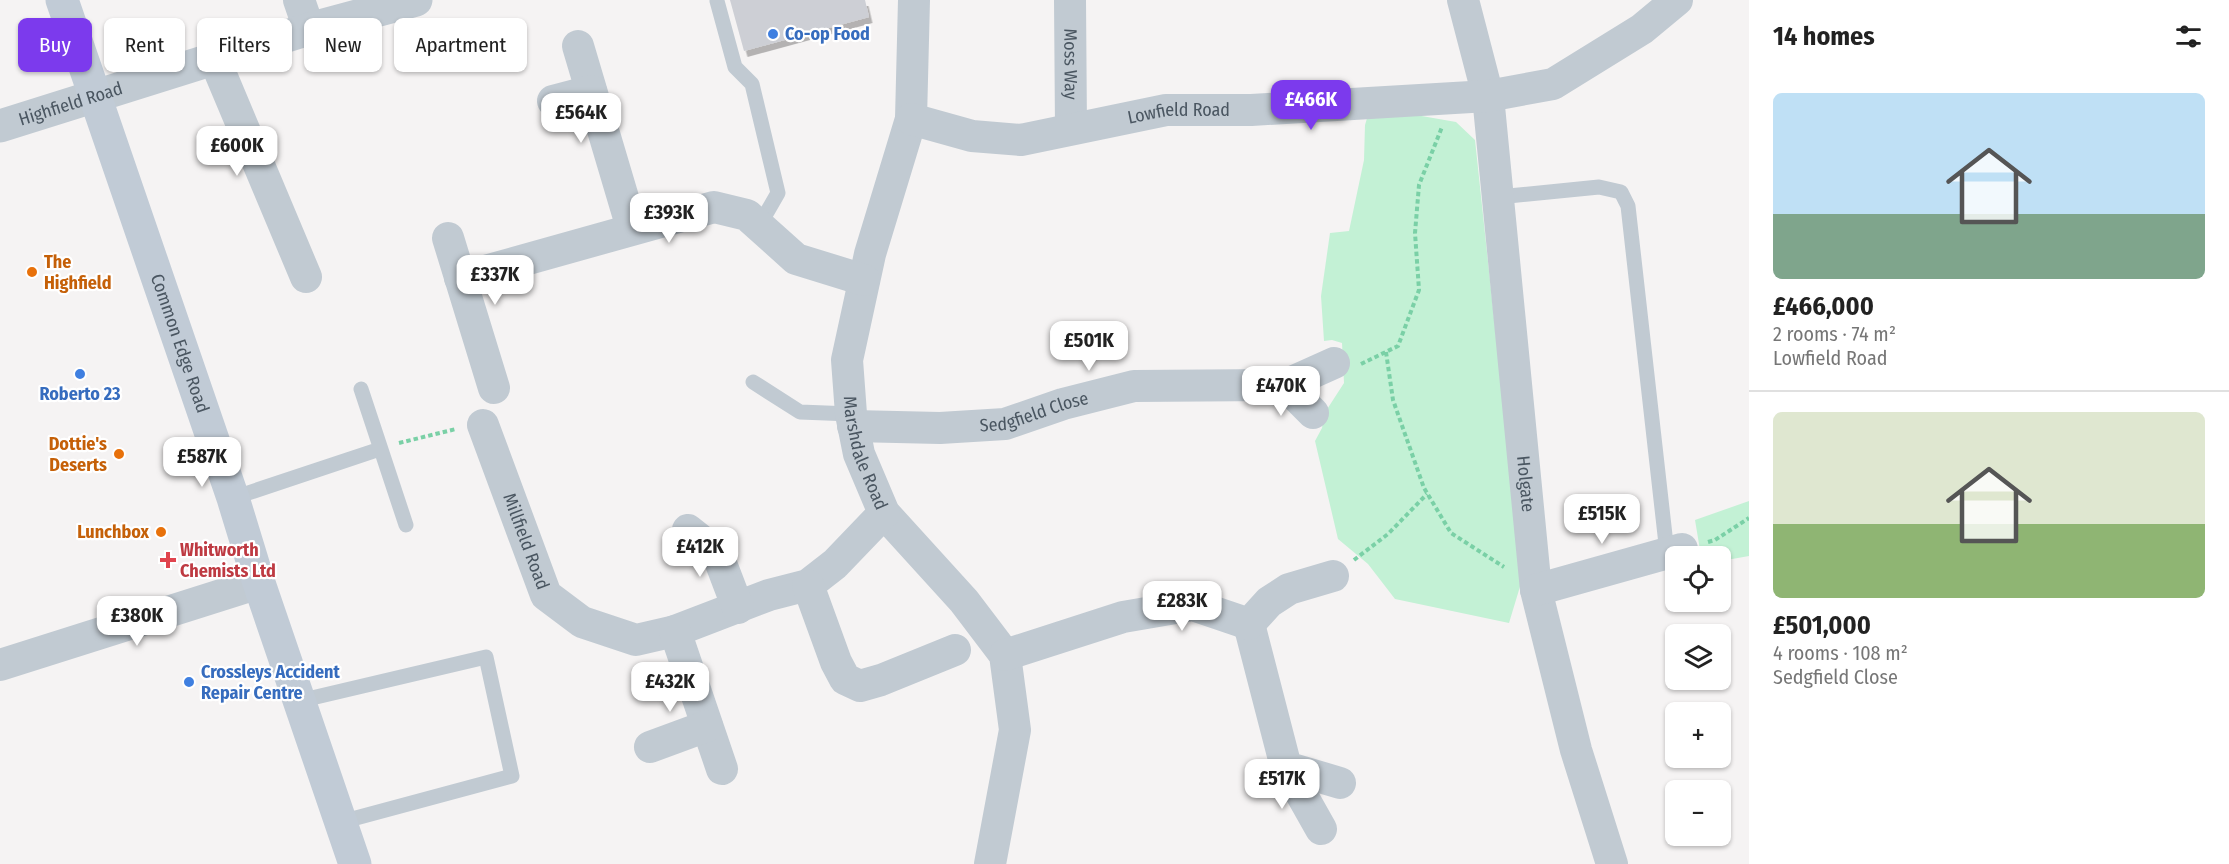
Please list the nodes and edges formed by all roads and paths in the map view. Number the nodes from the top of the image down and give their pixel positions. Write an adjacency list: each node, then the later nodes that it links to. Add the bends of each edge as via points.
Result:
1 (62, 0): 13 (main road, Common Edge Road)
2 (416, 0): 8 (street, Highfield Road)
3 (914, 0): 17 (street, Marshdale Road)
4 (1070, 0): 19 (street, Moss Way)
5 (1463, 0): 14 (street, Holgate)
6 (1677, 0): 14 (street, Lowfield Road, via 1642,28 1553,84)
7 (717, 1): 21 (lane, via 735,67 752,84 778,193)
8 (304, 14)
9 (578, 46): 12 (street)
10 (197, 63): 13 (street, Highfield Road)
11 (220, 72): 24 (street)
12 (591, 91): 16 (street); 22 (street)
13 (95, 96): 18 (street, Highfield Road); 38 (main road, Common Edge Road)
14 (1488, 96): 15 (street, Lowfield Road); 20 (street, Holgate)
15 (1451, 98): 19 (street, Lowfield Road, via 1251,110 1166,110); 27 (path, via 1419,185 1415,233 1419,290 1398,346)
16 (554, 101)
17 (911, 119): 19 (street, Lowfield Road, via 972,136 1021,140); 26 (street, Marshdale Road)
18 (0, 126)
19 (1071, 129)
20 (1498, 196): 43 (lane, via 1599,187 1621,192 1628,206); 49 (street, Holgate)
21 (759, 226): 22 (street, via 747,215 714,207); 26 (street, via 796,259)
22 (632, 228): 25 (street)
23 (448, 238): 25 (street)
24 (306, 277)
25 (460, 278): 31 (street)
26 (864, 280): 34 (street, Marshdale Road, via 847,360)
27 (1386, 352): 28 (path, via 1361,364); 37 (path, via 1393,400)
28 (1334, 363): 30 (street, Sedgfield Close)
29 (753, 382): 34 (lane, via 800,412)
30 (1284, 385): 33 (street); 34 (street, Sedgfield Close, via 1134,386 1005,424 940,428)
31 (494, 388)
32 (361, 389): 36 (lane)
33 (1313, 413)
34 (852, 420): 39 (street, Marshdale Road, via 859,454)
35 (483, 425): 36 (path, via 447,430); 52 (street, Millfield Road, via 546,595 582,622 636,640)
36 (380, 449): 38 (lane); 41 (lane)
37 (1427, 494): 46 (path, via 1388,534); 49 (path, via 1451,533)
38 (233, 498): 47 (main road, Common Edge Road)
39 (884, 513): 48 (street, Millfield Road, via 835,564); 54 (street, Marshdale Road, via 964,601)
40 (1749, 518): 44 (path, via 1715,540)
41 (406, 525)
42 (688, 530): 50 (street, via 717,553)
43 (1673, 546)
44 (1693, 546)
45 (1665, 553): 49 (street)
46 (1333, 576): 51 (street, via 1289,589 1269,602)
47 (259, 583): 55 (street); 56 (main road, Common Edge Road)
48 (808, 585): 50 (street, Millfield Road); 53 (street, via 844,679 860,686)
49 (1536, 586): 66 (street, Holgate, via 1576,750)
50 (738, 608): 52 (street, Millfield Road)
51 (1249, 624): 54 (street, via 1193,605 1123,617); 59 (street)
52 (675, 631): 57 (street)
53 (956, 650)
54 (1005, 655): 65 (street, via 1014,730)
55 (0, 665)
56 (299, 701): 62 (main road, Common Edge Road); 62 (lane, via 486,657 513,776)
57 (707, 726): 58 (street); 60 (street)
58 (650, 747)
59 (1286, 767): 61 (street); 63 (street)
60 (722, 769)
61 (1340, 783)
62 (341, 822): 64 (main road, Common Edge Road)
63 (1321, 829)
64 (355, 864)
65 (990, 864)
66 (1612, 864)

